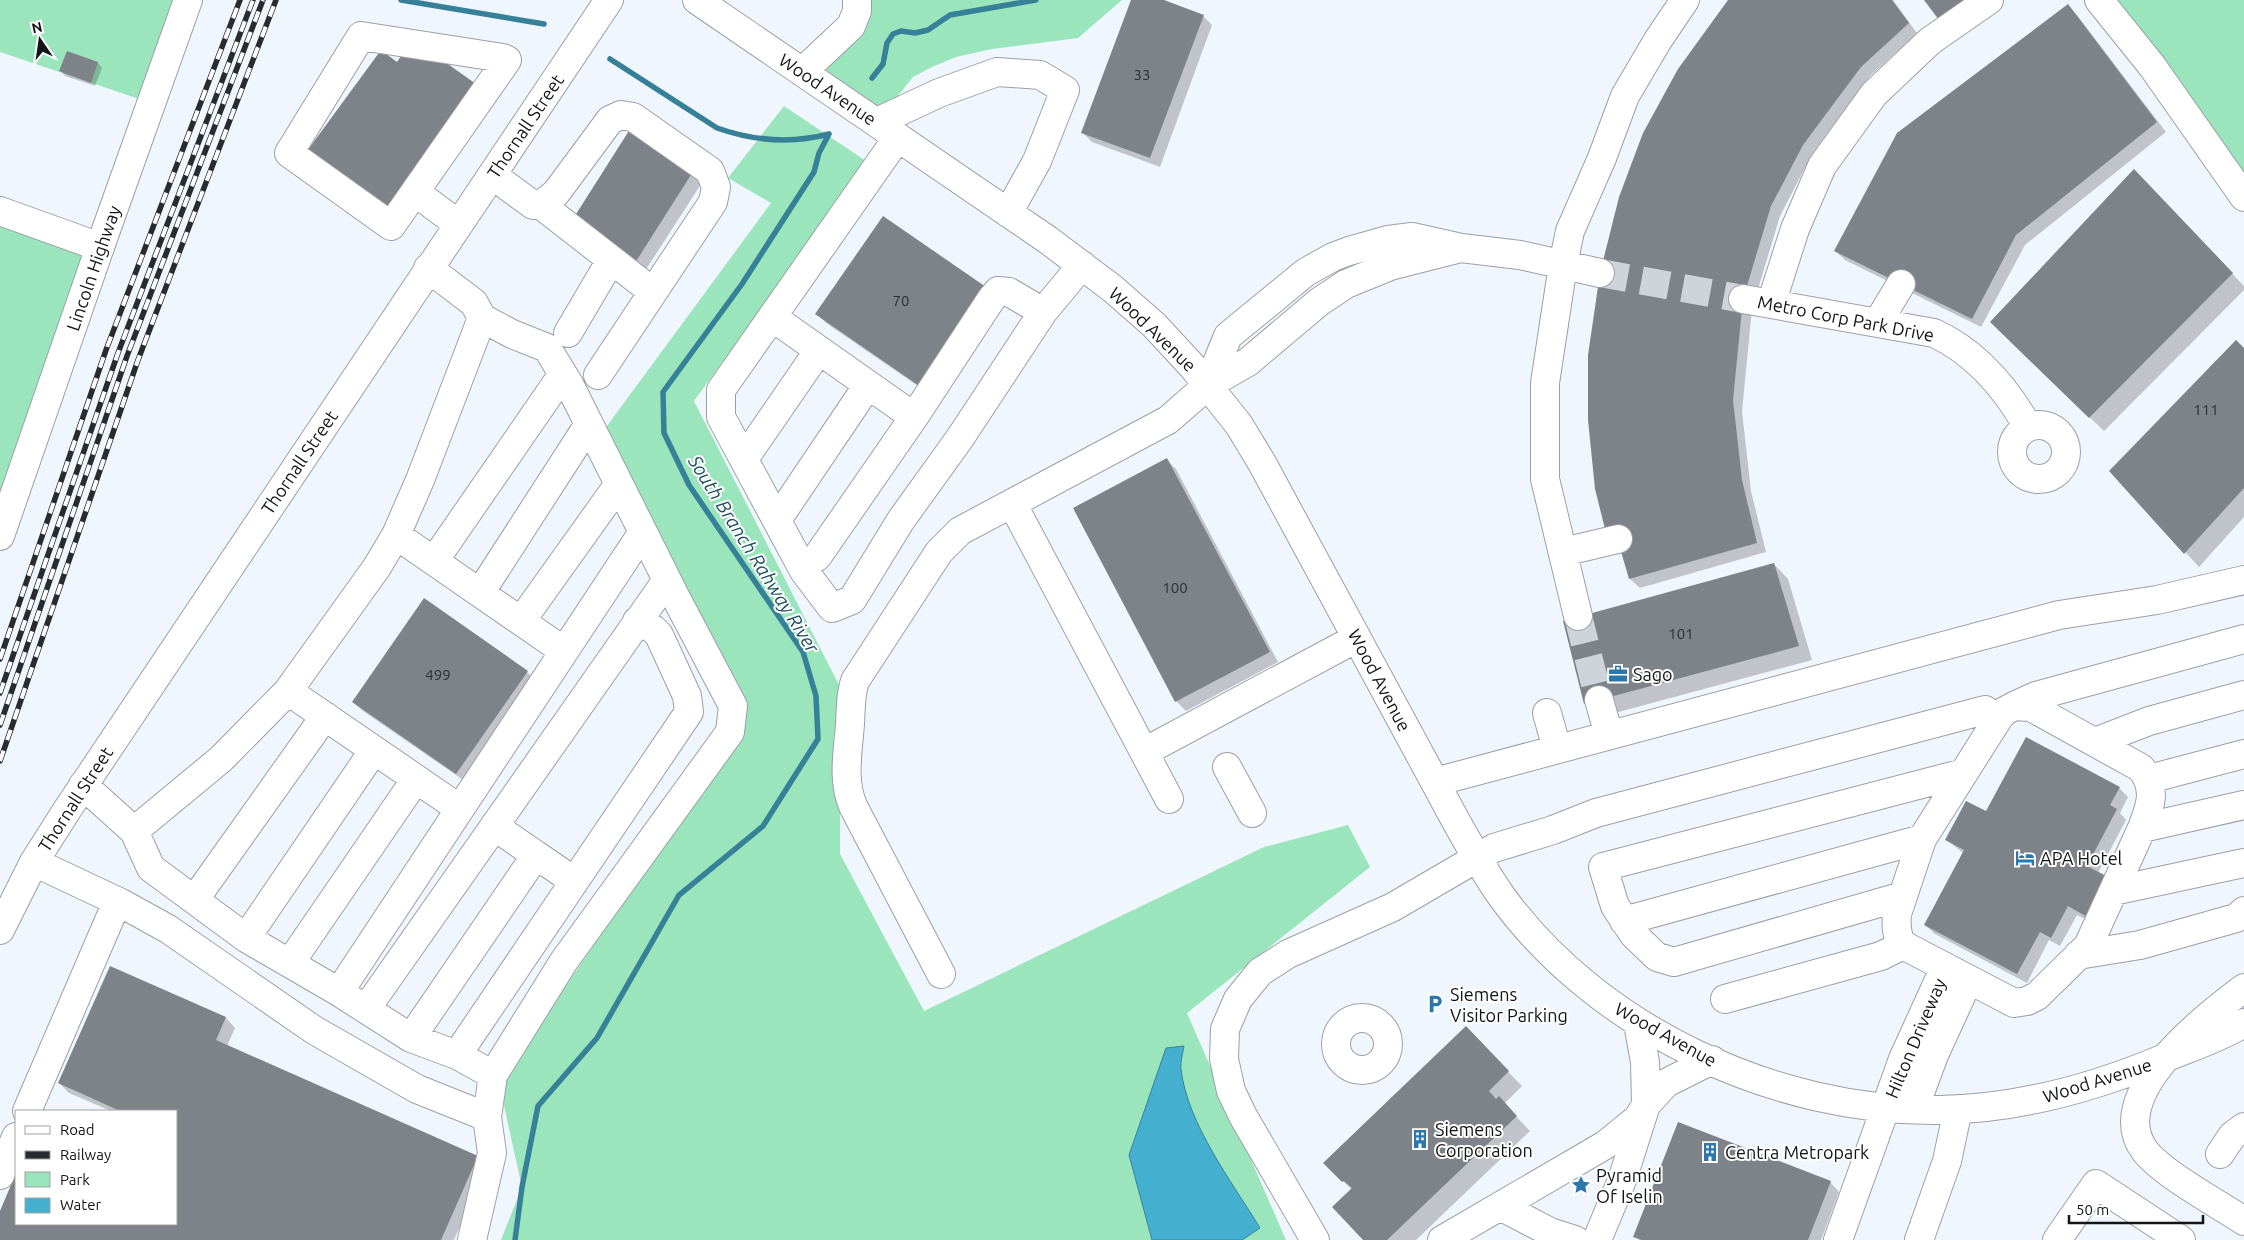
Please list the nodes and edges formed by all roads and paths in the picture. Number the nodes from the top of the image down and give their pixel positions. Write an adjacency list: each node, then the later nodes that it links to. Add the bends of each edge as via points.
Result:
1 (188, 0): 17 (street, Lincoln Highway)
2 (609, 0): 10 (street, Thornall Street)
3 (697, 0): 8 (street, Wood Avenue)
4 (857, 0): 8 (street, via 857,12 851,26)
5 (1685, 0): 21 (street, via 1625,96 1570,231)
6 (1989, 0): 29 (street, via 1930,41 1874,94 1822,166 1795,229)
7 (2099, 0): 12 (street, via 2152,66)
8 (802, 72): 9 (street, Wood Avenue)
9 (888, 130): 15 (street, Wood Avenue); 15 (street, via 939,93 996,72 1040,75 1065,90 1037,161); 31 (street)
10 (492, 175): 13 (street, via 533,205); 16 (street, Thornall Street)
11 (415, 192): 11 (street, via 507,60 361,36 289,153 391,226); 16 (street)
12 (2244, 197)
13 (541, 206): 19 (street); 26 (street, via 556,193 610,120 621,115 633,117 710,172 716,187 713,202)
14 (0, 211): 17 (street)
15 (1008, 213): 20 (street, Wood Avenue)
16 (458, 224): 22 (street, Thornall Street)
17 (100, 247): 49 (street, Lincoln Highway)
18 (1461, 248): 21 (street, via 1490,250); 24 (street, via 1412,238 1388,240 1333,257); 28 (street, via 1375,271 1346,284)
19 (612, 260): 26 (street); 34 (street)
20 (1082, 265): 30 (street); 39 (street, Wood Avenue, via 1154,325)
21 (1563, 265): 23 (street); 51 (street, via 1545,383 1545,479)
22 (428, 268): 32 (street, via 474,303); 80 (street, Thornall Street)
23 (1600, 273)
24 (1299, 278): 28 (street); 39 (street, via 1228,336)
25 (1901, 284): 33 (street)
26 (654, 292): 37 (street)
27 (1743, 299): 29 (street, Metro Corp Park Drive)
28 (1319, 302): 39 (street, via 1248,362)
29 (1771, 304): 33 (street, Metro Corp Park Drive)
30 (1044, 312): 40 (street, via 1009,292 998,291); 53 (street, via 960,438 900,520 852,600 832,608)
31 (772, 317): 35 (street); 43 (street, via 721,390 721,417)
32 (482, 318): 36 (street, via 547,348); 48 (street)
33 (1878, 322): 42 (street, Metro Corp Park Drive, via 1934,333 1960,348 2003,389)
34 (568, 332)
35 (819, 350): 38 (street); 43 (street)
36 (563, 374): 41 (street); 52 (street)
37 (598, 374)
38 (868, 385): 40 (street); 46 (street)
39 (1208, 385): 45 (street, via 1168,420); 60 (street, Wood Avenue, via 1239,425 1262,463)
40 (914, 417): 53 (street, via 817,557)
41 (589, 424): 44 (street); 56 (street)
42 (2028, 427)
43 (744, 459): 46 (street)
44 (619, 484): 47 (street); 58 (street)
45 (1012, 504): 73 (street); 106 (street, via 960,531 945,543 859,672 852,690 846,772 850,798)
46 (777, 520): 53 (street)
47 (643, 532): 54 (street); 62 (street)
48 (396, 535): 52 (street); 63 (street, via 377,568)
49 (0, 536)
50 (1618, 539): 51 (street)
51 (1563, 552): 57 (street)
52 (434, 561): 56 (street)
53 (801, 564)
54 (667, 580): 59 (street); 118 (street, via 733,706 730,732 564,961)
55 (2244, 580): 69 (street, via 2156,600 2059,615)
56 (480, 593): 58 (street)
57 (1578, 616)
58 (521, 621): 62 (street)
59 (637, 621): 85 (street); 93 (street, via 659,635 687,696 688,712)
60 (1357, 638): 73 (street); 79 (street, Wood Avenue)
61 (2244, 639): 67 (street, via 2036,696)
62 (564, 651): 83 (street)
63 (288, 691): 68 (street); 87 (street, via 221,759)
64 (2244, 695): 70 (street, via 2149,721)
65 (1599, 700): 69 (street)
66 (1547, 713): 71 (street)
67 (2005, 714): 70 (street, via 2031,707); 76 (street); 90 (street, via 1985,710 1596,813 1553,830 1505,843)
68 (325, 716): 72 (street); 96 (street)
69 (1609, 735): 71 (street)
70 (2094, 742): 78 (street, via 2141,768)
71 (1557, 749): 79 (street)
72 (374, 750): 77 (street); 101 (street)
73 (1144, 752): 81 (street)
74 (2244, 754): 78 (street)
75 (1228, 767): 84 (street)
76 (1964, 773): 88 (street); 99 (street, via 1603,867 1615,906)
77 (416, 779): 83 (street); 104 (street)
78 (2149, 779): 86 (street, via 2152,791)
79 (1434, 782): 90 (street, Wood Avenue)
80 (83, 785): 87 (street); 91 (street, Thornall Street)
81 (1169, 798)
82 (2244, 805): 86 (street)
83 (460, 809): 109 (street)
84 (1252, 813)
85 (494, 826): 89 (street); 111 (street)
86 (2142, 828): 94 (street)
87 (134, 831): 96 (street, via 151,868)
88 (1922, 839): 95 (street); 99 (street)
89 (536, 855): 93 (street); 114 (street)
90 (1476, 858): 112 (street, Wood Avenue, via 1506,901 1553,955 1595,993); 134 (street, via 1392,907 1288,954 1260,972 1238,999 1225,1029 1224,1059 1231,1091)
91 (34, 862): 97 (street); 100 (street, Thornall Street)
92 (2244, 863): 94 (street)
93 (574, 881): 115 (street)
94 (2113, 891): 103 (street, via 2088,946)
95 (1903, 896): 99 (street, via 1674,962 1657,957); 102 (street, via 1896,924)
96 (194, 899): 101 (street)
97 (117, 902): 123 (street); 124 (street, via 168,929 314,1030 416,1089)
98 (2244, 911): 103 (street, via 2236,918 2140,945)
99 (1624, 921)
100 (0, 930)
101 (246, 938): 104 (street)
102 (1903, 945): 105 (street); 110 (street, via 1881,956)
103 (2078, 955): 107 (street, via 2028,1002 2014,1003)
104 (290, 963): 109 (street)
105 (1944, 968): 107 (street); 120 (street, Hilton Driveway)
106 (941, 974)
107 (1968, 981): 121 (street, Hilton Driveway, via 1934,1055)
108 (2244, 988): 116 (street, Wood Avenue)
109 (339, 992): 111 (street)
110 (1725, 999)
111 (366, 1009): 114 (street)
112 (1638, 1023): 117 (street, Wood Avenue); 119 (street, via 1645,1062)
113 (2244, 1023): 116 (street, Wood Avenue)
114 (412, 1038): 115 (street)
115 (457, 1055): 118 (street)
116 (2163, 1059): 122 (street, Wood Avenue, via 2076,1090 2025,1101); 132 (street, via 2136,1110 2134,1122 2138,1138 2158,1164)
117 (1712, 1060): 119 (street, via 1666,1083); 120 (street, Wood Avenue, via 1802,1093 1849,1104)
118 (492, 1075): 124 (street)
119 (1646, 1105): 127 (street, via 1638,1118); 130 (street)
120 (1885, 1107): 121 (street, Wood Avenue); 138 (street, Hilton Driveway)
121 (1914, 1109): 122 (street, Wood Avenue)
122 (1958, 1109): 139 (street, via 1947,1161)
123 (27, 1110)
124 (487, 1117): 133 (street, via 492,1153)
125 (2244, 1127): 128 (street, via 2229,1140)
126 (15, 1139): 129 (street)
127 (1605, 1145): 130 (street, via 1617,1163); 131 (street)
128 (2220, 1154)
129 (0, 1174)
130 (1622, 1180): 137 (street)
131 (1500, 1206): 135 (street); 136 (street, via 1550,1232)
132 (2244, 1222): 142 (street)
133 (472, 1240)
134 (1314, 1240)
135 (1442, 1240)
136 (1575, 1240)
137 (1597, 1240)
138 (1838, 1240)
139 (1919, 1240)
140 (2058, 1240): 141 (street, via 2096,1184)
141 (2181, 1240)
142 (2233, 1240)

